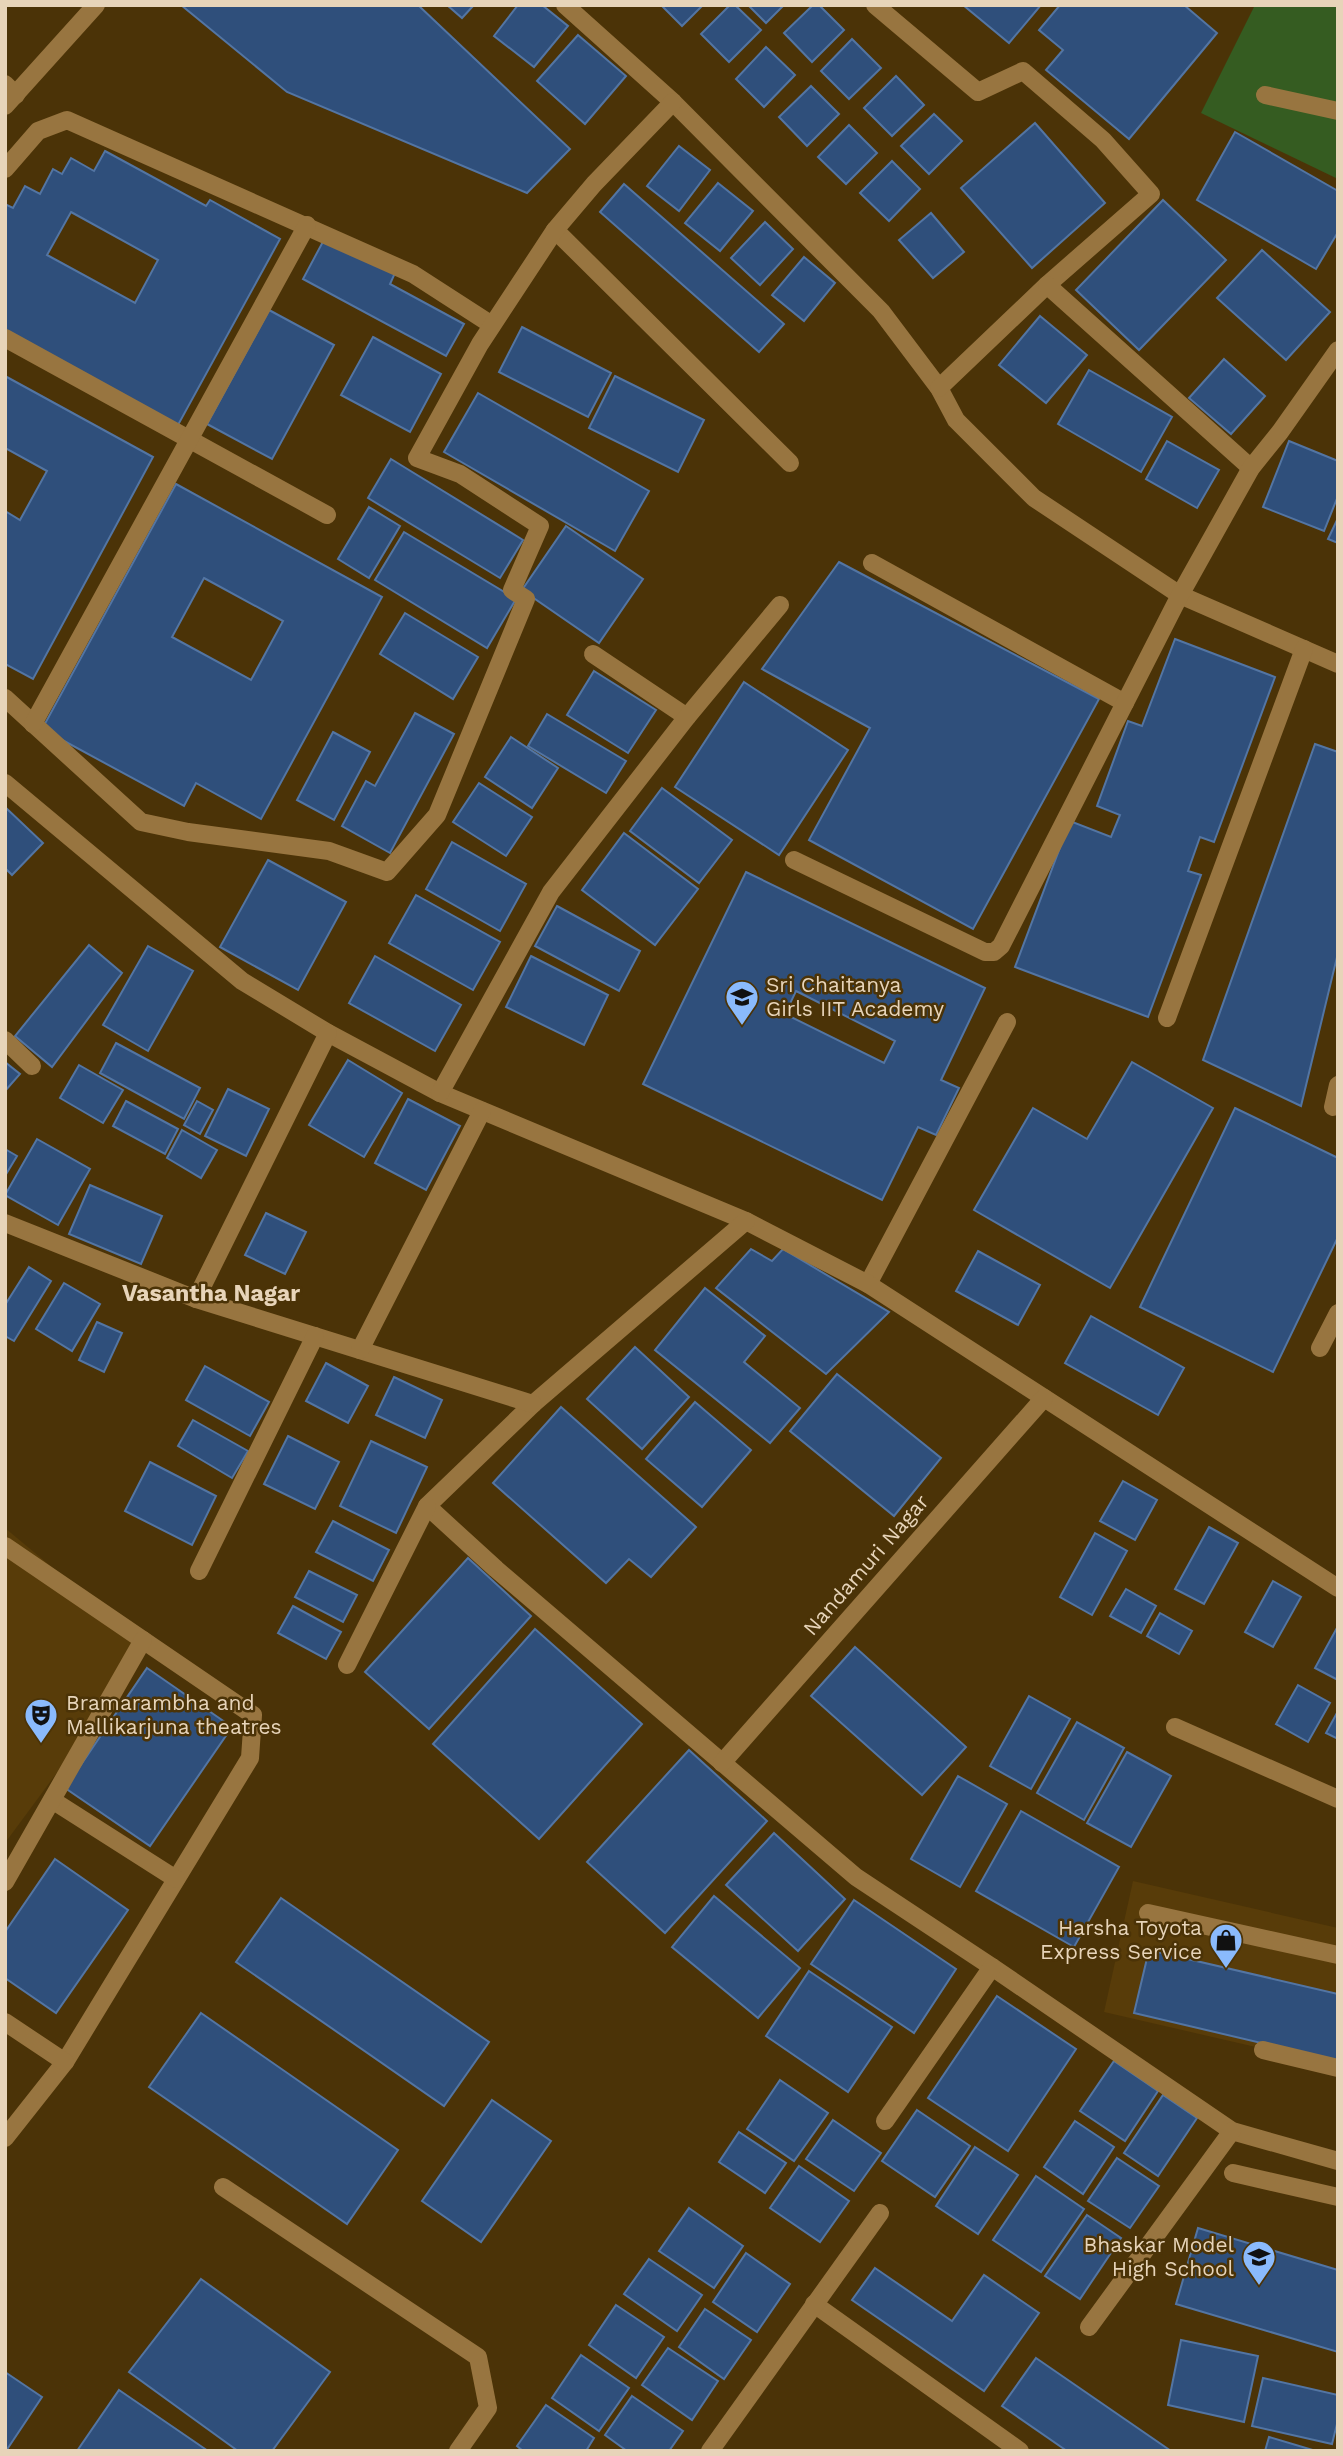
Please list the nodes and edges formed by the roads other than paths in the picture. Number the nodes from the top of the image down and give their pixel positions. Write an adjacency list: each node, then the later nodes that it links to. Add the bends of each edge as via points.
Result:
1 (96, 5): 4 (street)
2 (565, 5): 6 (street)
3 (875, 5): 11 (street, via 978,92 1023,71 1103,140 1151,194)
4 (9, 95)
5 (1265, 95): 7 (street)
6 (673, 102): 10 (street); 15 (street, via 881,312)
7 (1338, 111)
8 (5, 169): 9 (street, via 38,131 67,120)
9 (307, 225): 12 (street, via 413,274); 16 (street)
10 (555, 230): 12 (street); 17 (street)
11 (1047, 285): 15 (street); 18 (street)
12 (492, 325): 29 (street, via 417,458 460,474 540,526 512,590 526,599 437,815 387,872 329,851 141,822)
13 (5, 338): 16 (street)
14 (1338, 350): 18 (street)
15 (939, 388): 21 (street, via 956,420 1034,498)
16 (190, 439): 19 (street); 29 (street)
17 (790, 463)
18 (1251, 468): 21 (street)
19 (327, 515)
20 (872, 563): 27 (street)
21 (1180, 595): 23 (street); 27 (street)
22 (780, 605): 28 (street)
23 (1304, 649): 25 (street); 32 (street)
24 (593, 654): 28 (street)
25 (1338, 664)
26 (5, 698): 29 (street)
27 (1125, 704): 31 (street, via 994,952 985,952)
28 (687, 717): 38 (street, via 551,892)
29 (33, 724)
30 (5, 783): 34 (street, via 242,981)
31 (794, 860)
32 (1167, 1018)
33 (1007, 1022): 43 (street)
34 (328, 1033): 38 (street); 44 (street)
35 (5, 1040): 36 (street)
36 (32, 1066)
37 (1338, 1086): 39 (street)
38 (440, 1093): 40 (street)
39 (1333, 1107)
40 (482, 1111): 41 (street); 48 (street)
41 (746, 1221): 43 (street); 50 (street)
42 (5, 1223): 44 (street)
43 (868, 1284): 49 (street)
44 (196, 1299): 46 (street)
45 (1338, 1313): 47 (street)
46 (315, 1336): 48 (street); 53 (street)
47 (1320, 1348)
48 (360, 1350): 50 (street)
49 (1044, 1398): 54 (street); 58 (street, Nandamuri Nagar)
50 (533, 1404): 51 (street)
51 (427, 1506): 56 (street); 58 (street)
52 (5, 1546): 55 (street)
53 (199, 1571)
54 (1338, 1588)
55 (143, 1640): 60 (street); 61 (street, via 253,1716 250,1758)
56 (347, 1665)
57 (1175, 1727): 59 (street)
58 (722, 1763): 65 (street, via 856,1877)
59 (1338, 1799)
60 (52, 1800): 61 (street); 62 (street)
61 (176, 1879): 68 (street)
62 (5, 1882)
63 (1148, 1913): 64 (street)
64 (1338, 1955)
65 (992, 1966): 70 (street); 71 (street)
66 (5, 2022): 68 (street)
67 (1263, 2050): 69 (street)
68 (65, 2062): 72 (street)
69 (1338, 2068)
70 (885, 2120)
71 (1232, 2132): 73 (street); 79 (street)
72 (5, 2138)
73 (1338, 2161)
74 (1234, 2173): 76 (street)
75 (223, 2187): 80 (street, via 478,2357 488,2408)
76 (1338, 2197)
77 (880, 2213): 78 (street)
78 (814, 2304): 81 (street); 82 (street)
79 (1089, 2327)
80 (458, 2451)
81 (710, 2451)
82 (1020, 2451)

